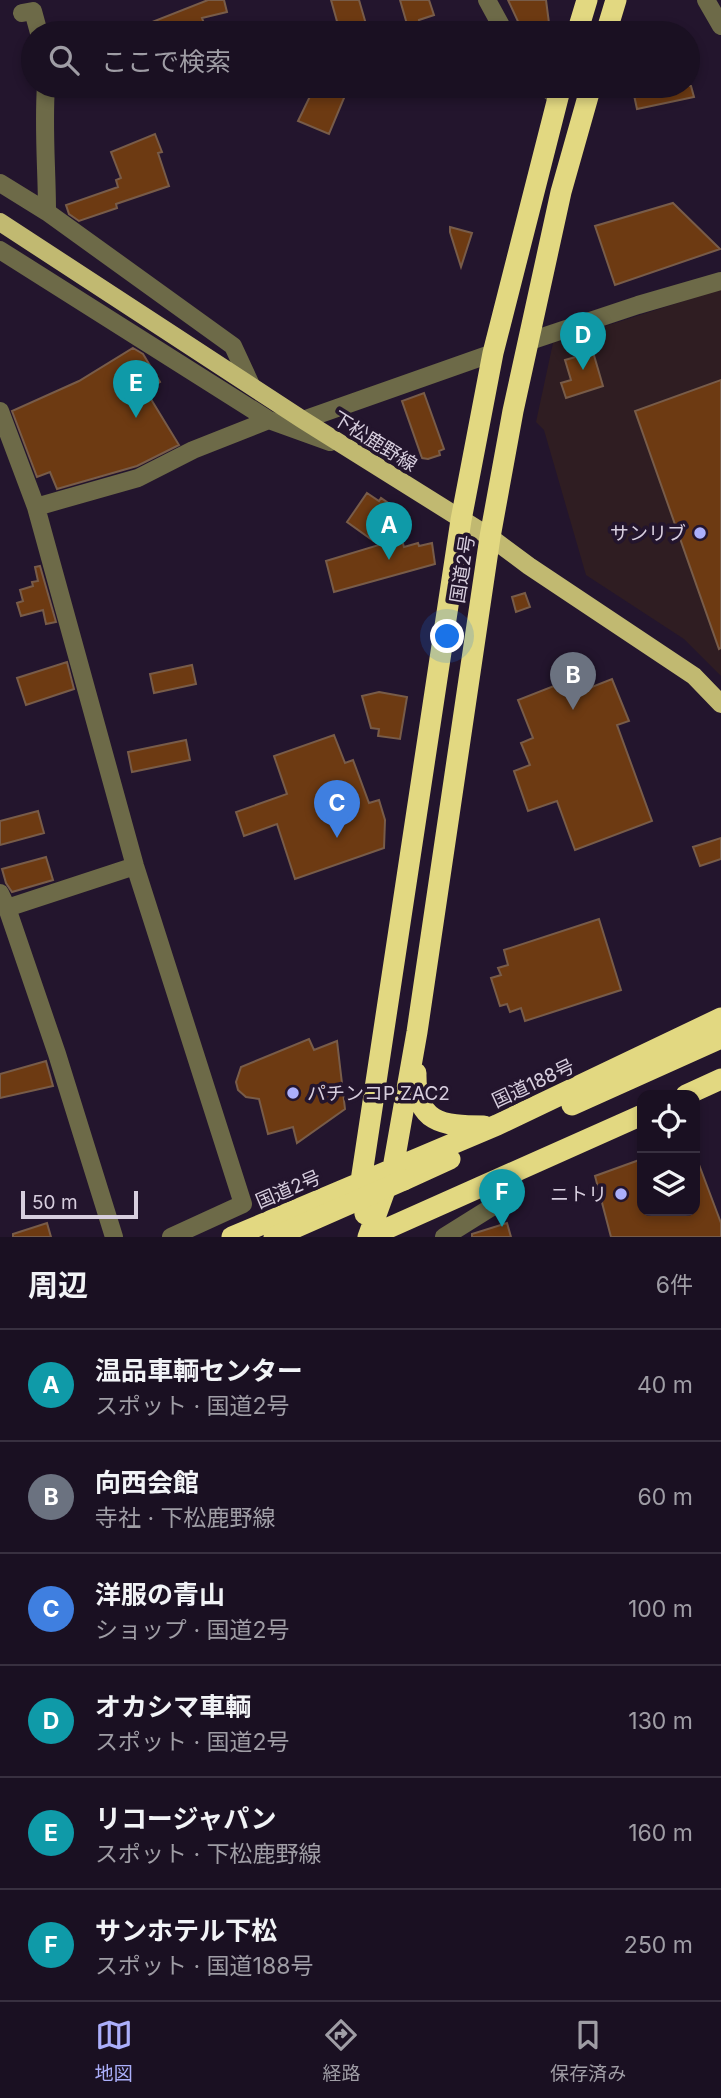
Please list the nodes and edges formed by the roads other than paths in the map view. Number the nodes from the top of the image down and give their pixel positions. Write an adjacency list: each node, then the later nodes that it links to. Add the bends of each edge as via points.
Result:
1 (487, 0): 7 (street)
2 (587, 0): 8 (highway)
3 (616, 0): 9 (highway)
4 (706, 0): 10 (street)
5 (22, 13): 6 (street, via 33,11)
6 (36, 21)
7 (498, 21)
8 (581, 21)
9 (610, 21)
10 (721, 26)
11 (45, 98): 15 (street)
12 (552, 98): 20 (highway, 国道2号)
13 (588, 98): 19 (highway, 国道2号)
14 (0, 183): 15 (street)
15 (47, 212): 21 (street, via 233,346)
16 (0, 222): 21 (main road, 下松鹿野線)
17 (0, 250): 23 (street)
18 (721, 281): 19 (street)
19 (527, 342): 28 (highway, 国道2号)
20 (493, 353): 24 (street); 27 (highway, 国道2号)
21 (251, 385): 24 (main road, 下松鹿野線)
22 (0, 411): 26 (street)
23 (269, 420): 25 (street); 26 (street, via 138,478)
24 (303, 420): 25 (main road, 下松鹿野線)
25 (347, 447): 27 (main road, 下松鹿野線)
26 (36, 507): 30 (street)
27 (461, 520): 28 (main road, 下松鹿野線); 41 (highway, 国道2号)
28 (490, 537): 29 (main road, 下松鹿野線, via 694,676); 33 (highway, 国道2号)
29 (721, 704)
30 (135, 866): 31 (street); 43 (street, via 243,1204)
31 (4, 900): 42 (street)
32 (721, 1018): 38 (highway, 国道188号)
33 (417, 1032): 38 (highway, via 416,1091 425,1113 441,1123); 40 (highway, 国道2号)
34 (721, 1038): 40 (highway, 国道188号)
35 (721, 1079): 36 (highway)
36 (697, 1090)
37 (637, 1117): 39 (highway)
38 (497, 1125): 40 (highway, 国道188号)
39 (515, 1173): 46 (highway); 47 (street, via 508,1197)
40 (399, 1174): 41 (highway, 国道188号); 45 (highway, 国道2号, bridge); 46 (highway, 国道2号)
41 (361, 1181): 44 (highway, 国道2号); 46 (highway, 国道2号)
42 (114, 1237)
43 (171, 1237)
44 (232, 1237)
45 (274, 1237)
46 (368, 1237)
47 (444, 1237)

